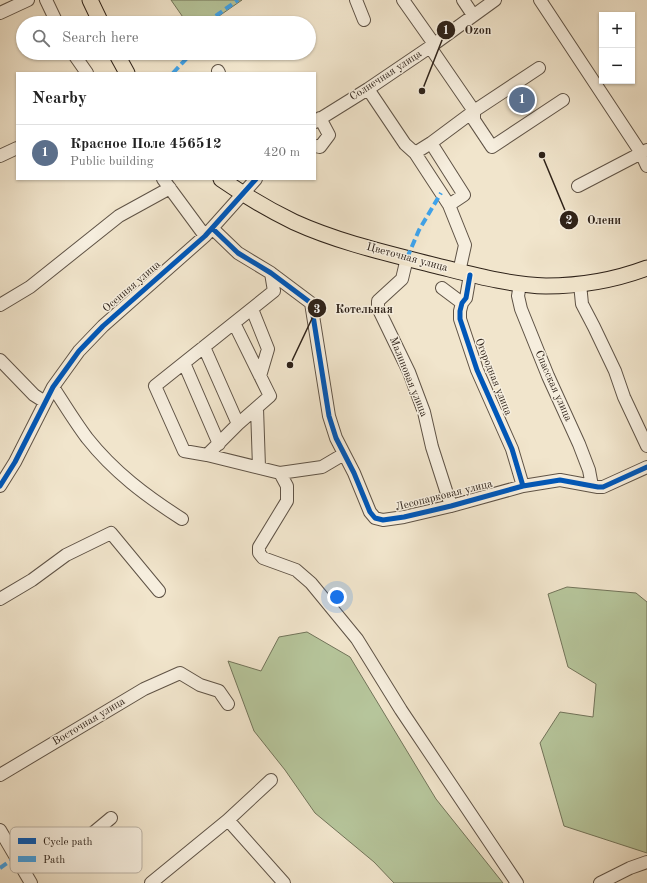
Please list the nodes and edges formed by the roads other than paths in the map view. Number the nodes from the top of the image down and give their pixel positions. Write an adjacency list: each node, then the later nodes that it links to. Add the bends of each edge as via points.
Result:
1 (28, 0): 9 (street)
2 (46, 0): 11 (street)
3 (90, 0): 12 (main road)
4 (356, 0): 13 (street)
5 (403, 0): 14 (street)
6 (463, 0): 10 (street)
7 (495, 0): 10 (street, Солнечная улица)
8 (540, 0): 27 (street)
9 (0, 13)
10 (473, 15): 14 (street, Солнечная улица)
11 (54, 16)
12 (98, 16)
13 (364, 20)
14 (432, 46): 20 (street, Солнечная улица); 22 (street)
15 (78, 60): 18 (street)
16 (120, 60): 19 (main road)
17 (539, 68): 22 (street)
18 (85, 72)
19 (126, 72)
20 (368, 89): 23 (street, Солнечная улица); 28 (street, Огородная улица, via 405,144)
21 (563, 100): 22 (street, via 492,147 474,120)
22 (474, 111): 24 (street)
23 (318, 120): 25 (street, via 329,135 320,147)
24 (431, 143): 28 (street); 36 (street, via 464,195)
25 (316, 146)
26 (16, 148): 29 (street)
27 (644, 152): 30 (street); 34 (street)
28 (414, 153): 36 (street, Огородная улица)
29 (0, 156)
30 (647, 166)
31 (222, 180): 35 (main road, Цветочная улица)
32 (255, 180): 35 (street)
33 (166, 183): 37 (street, Лесопарковая улица); 46 (street, via 119,216 30,287)
34 (578, 186)
35 (243, 194): 37 (street, Осенняя улица); 38 (main road, Цветочная улица, via 294,222 341,240)
36 (448, 205): 41 (street, Огородная улица, via 465,245)
37 (209, 232): 40 (street, Лесопарковая улица); 53 (street, Осенняя улица, via 103,326 79,350)
38 (407, 258): 41 (main road, Цветочная улица); 67 (street, Малиновая улица, via 402,279 378,301 378,308 409,372 424,412)
39 (647, 271): 43 (main road, Цветочная улица)
40 (271, 273): 47 (street, via 274,291); 59 (street, Лесопарковая улица, via 311,303 329,416)
41 (465, 273): 42 (main road, Цветочная улица); 45 (street, Огородная улица, via 466,298)
42 (520, 284): 43 (main road, Цветочная улица); 66 (street, Спасская улица, via 518,296 521,309 579,444)
43 (580, 284): 58 (street, via 582,304 615,371)
44 (442, 288): 45 (street)
45 (462, 303): 65 (street, Огородная улица, via 460,319 472,356 512,449)
46 (0, 304)
47 (252, 308): 48 (street); 52 (street, via 268,349)
48 (234, 323): 49 (street); 52 (street)
49 (204, 347): 51 (street); 56 (street)
50 (0, 360): 54 (street, via 34,395)
51 (184, 363): 57 (street); 60 (street, via 155,386 184,451)
52 (260, 376): 55 (street, via 270,396)
53 (53, 388): 54 (street, Осенняя улица); 68 (street, via 87,438 116,470)
54 (45, 402): 64 (street, Осенняя улица)
55 (257, 408): 56 (street); 61 (street)
56 (238, 424): 57 (street)
57 (219, 444): 60 (street)
58 (647, 446)
59 (344, 454): 63 (street, via 322,467); 67 (street, Лесопарковая улица, via 375,518 384,520 404,517)
60 (207, 455): 61 (street)
61 (259, 467): 63 (street)
62 (647, 467): 66 (street, Лесопарковая улица, via 603,487)
63 (280, 473): 84 (street, via 287,486 287,502 259,546 259,553 263,558 296,570 311,583 357,639)
64 (0, 486)
65 (523, 486): 66 (street, Лесопарковая улица, via 560,480); 67 (street, Лесопарковая улица)
66 (592, 486)
67 (451, 506)
68 (182, 519)
69 (159, 591): 70 (street, via 111,533 66,555)
70 (0, 599)
71 (228, 704): 72 (street, Восточная улица, via 219,691 200,685 180,673 144,689)
72 (0, 775)
73 (271, 780): 75 (street)
74 (111, 818): 76 (street)
75 (228, 820): 82 (street); 83 (street)
76 (100, 827)
77 (0, 830): 78 (street)
78 (10, 847)
79 (647, 862): 85 (street)
80 (25, 873): 81 (street)
81 (31, 883)
82 (151, 883)
83 (284, 883)
84 (517, 883)
85 (600, 883)

